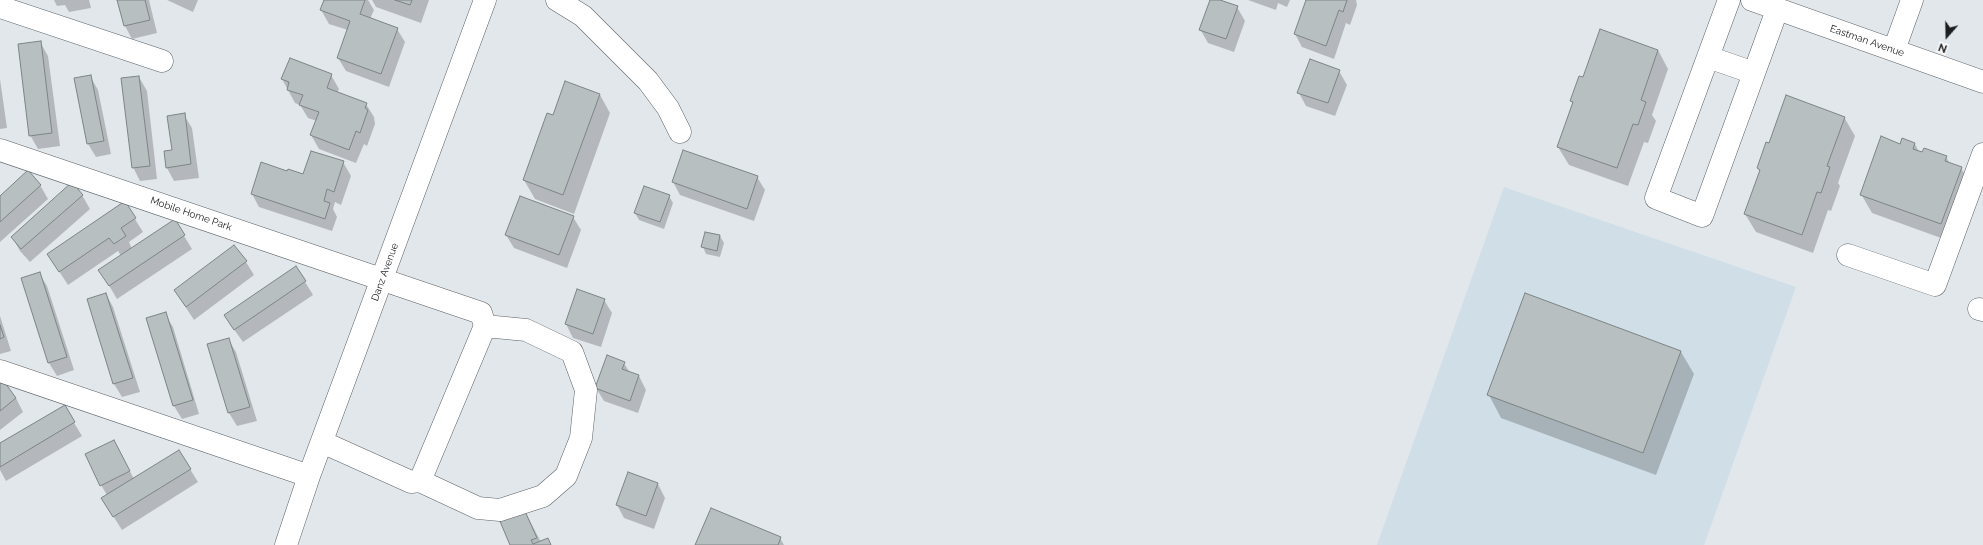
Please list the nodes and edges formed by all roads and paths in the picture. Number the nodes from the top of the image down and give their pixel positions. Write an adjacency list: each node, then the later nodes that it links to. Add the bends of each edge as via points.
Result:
1 (485, 0): 17 (street, Danz Avenue)
2 (557, 0): 13 (street, via 583,16 648,81 668,108)
3 (1729, 0): 9 (street)
4 (1752, 0): 7 (street, Eastman Avenue)
5 (1912, 0): 8 (street)
6 (0, 7): 10 (street)
7 (1777, 10): 8 (street, Eastman Avenue); 11 (street)
8 (1894, 50): 12 (street, Eastman Avenue)
9 (1708, 57): 11 (street); 11 (street, via 1656,198 1702,216)
10 (162, 61)
11 (1754, 73)
12 (1983, 82)
13 (680, 132)
14 (0, 150): 17 (street, Mobile Home Park)
15 (1983, 154): 16 (street, via 1935,285)
16 (1848, 255)
17 (382, 279): 18 (street, Mobile Home Park, via 481,313); 20 (street, Danz Avenue)
18 (485, 326): 22 (street); 22 (street, via 526,330 572,352 586,390 581,438 566,476 543,496 500,510 478,508)
19 (0, 371): 21 (street)
20 (322, 442): 21 (street, Danz Avenue); 22 (street, via 411,482)
21 (309, 476): 23 (street, Danz Avenue)
22 (420, 480)
23 (286, 545)

